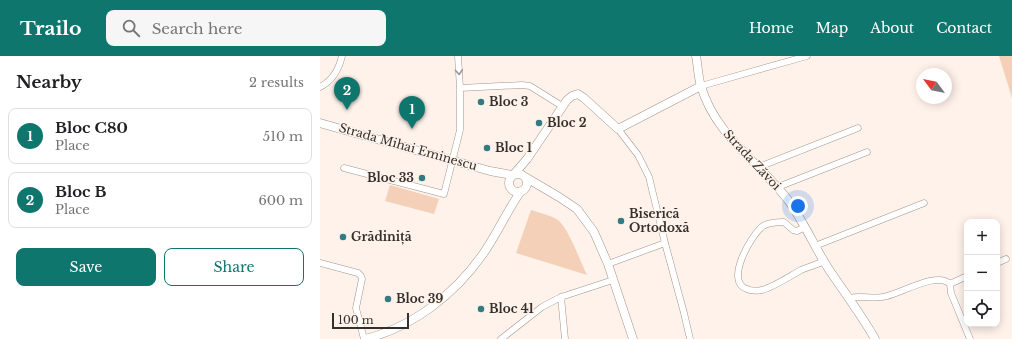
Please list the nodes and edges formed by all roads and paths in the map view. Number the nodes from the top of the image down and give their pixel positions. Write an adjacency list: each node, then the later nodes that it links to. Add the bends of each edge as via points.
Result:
1 (342, 56): 6 (street, via 330,80)
2 (458, 56): 7 (street, one-way to 7)
3 (696, 56): 5 (street, Strada Zăvoi)
4 (807, 56): 5 (street)
5 (701, 86): 11 (street); 15 (street, Strada Zăvoi, via 727,136)
6 (320, 87)
7 (460, 88): 8 (street, via 530,86); 14 (street, via 461,126)
8 (562, 106): 11 (street, via 578,94); 13 (street)
9 (320, 124): 14 (street, Strada Mihai Eminescu)
10 (858, 128): 15 (street)
11 (618, 129): 27 (street, via 638,155 649,177)
12 (867, 152): 21 (street)
13 (527, 159): 18 (street); 19 (street)
14 (453, 161): 16 (street, via 444,194); 17 (street, Strada Mihai Eminescu)
15 (759, 167): 21 (street, Strada Zăvoi)
16 (344, 168)
17 (496, 172): 18 (street, Strada Mihai Eminescu); 20 (street)
18 (513, 174): 19 (street); 20 (street, via 509,179)
19 (525, 176): 22 (street); 23 (street, via 527,182)
20 (509, 186): 23 (street, via 516,192); 25 (street)
21 (778, 187): 26 (street, Strada Zăvoi)
22 (542, 188): 23 (street); 33 (street, via 577,209 598,240)
23 (523, 190): 25 (street)
24 (924, 202): 28 (street)
25 (510, 207): 39 (street, via 483,254 443,298 407,323)
26 (805, 227): 28 (street, Strada Zăvoi); 30 (street, via 796,231 784,222 763,226 742,259 737,275 740,284 747,289 763,290)
27 (665, 243): 33 (street); 43 (street)
28 (815, 246): 30 (street, Strada Zăvoi)
29 (1006, 259): 31 (street)
30 (824, 261): 38 (street, Strada Zăvoi)
31 (1000, 262)
32 (320, 263): 39 (street, via 361,276 356,308)
33 (608, 264): 35 (street)
34 (964, 277): 36 (street)
35 (613, 280): 37 (street); 42 (street)
36 (950, 284): 38 (street, via 945,280 928,281 888,296); 45 (street, via 951,293)
37 (560, 297): 40 (street, via 542,307); 41 (street)
38 (850, 298): 44 (street, Strada Zăvoi)
39 (364, 339)
40 (501, 339)
41 (565, 339)
42 (633, 339)
43 (690, 339)
44 (875, 339)
45 (970, 339)

